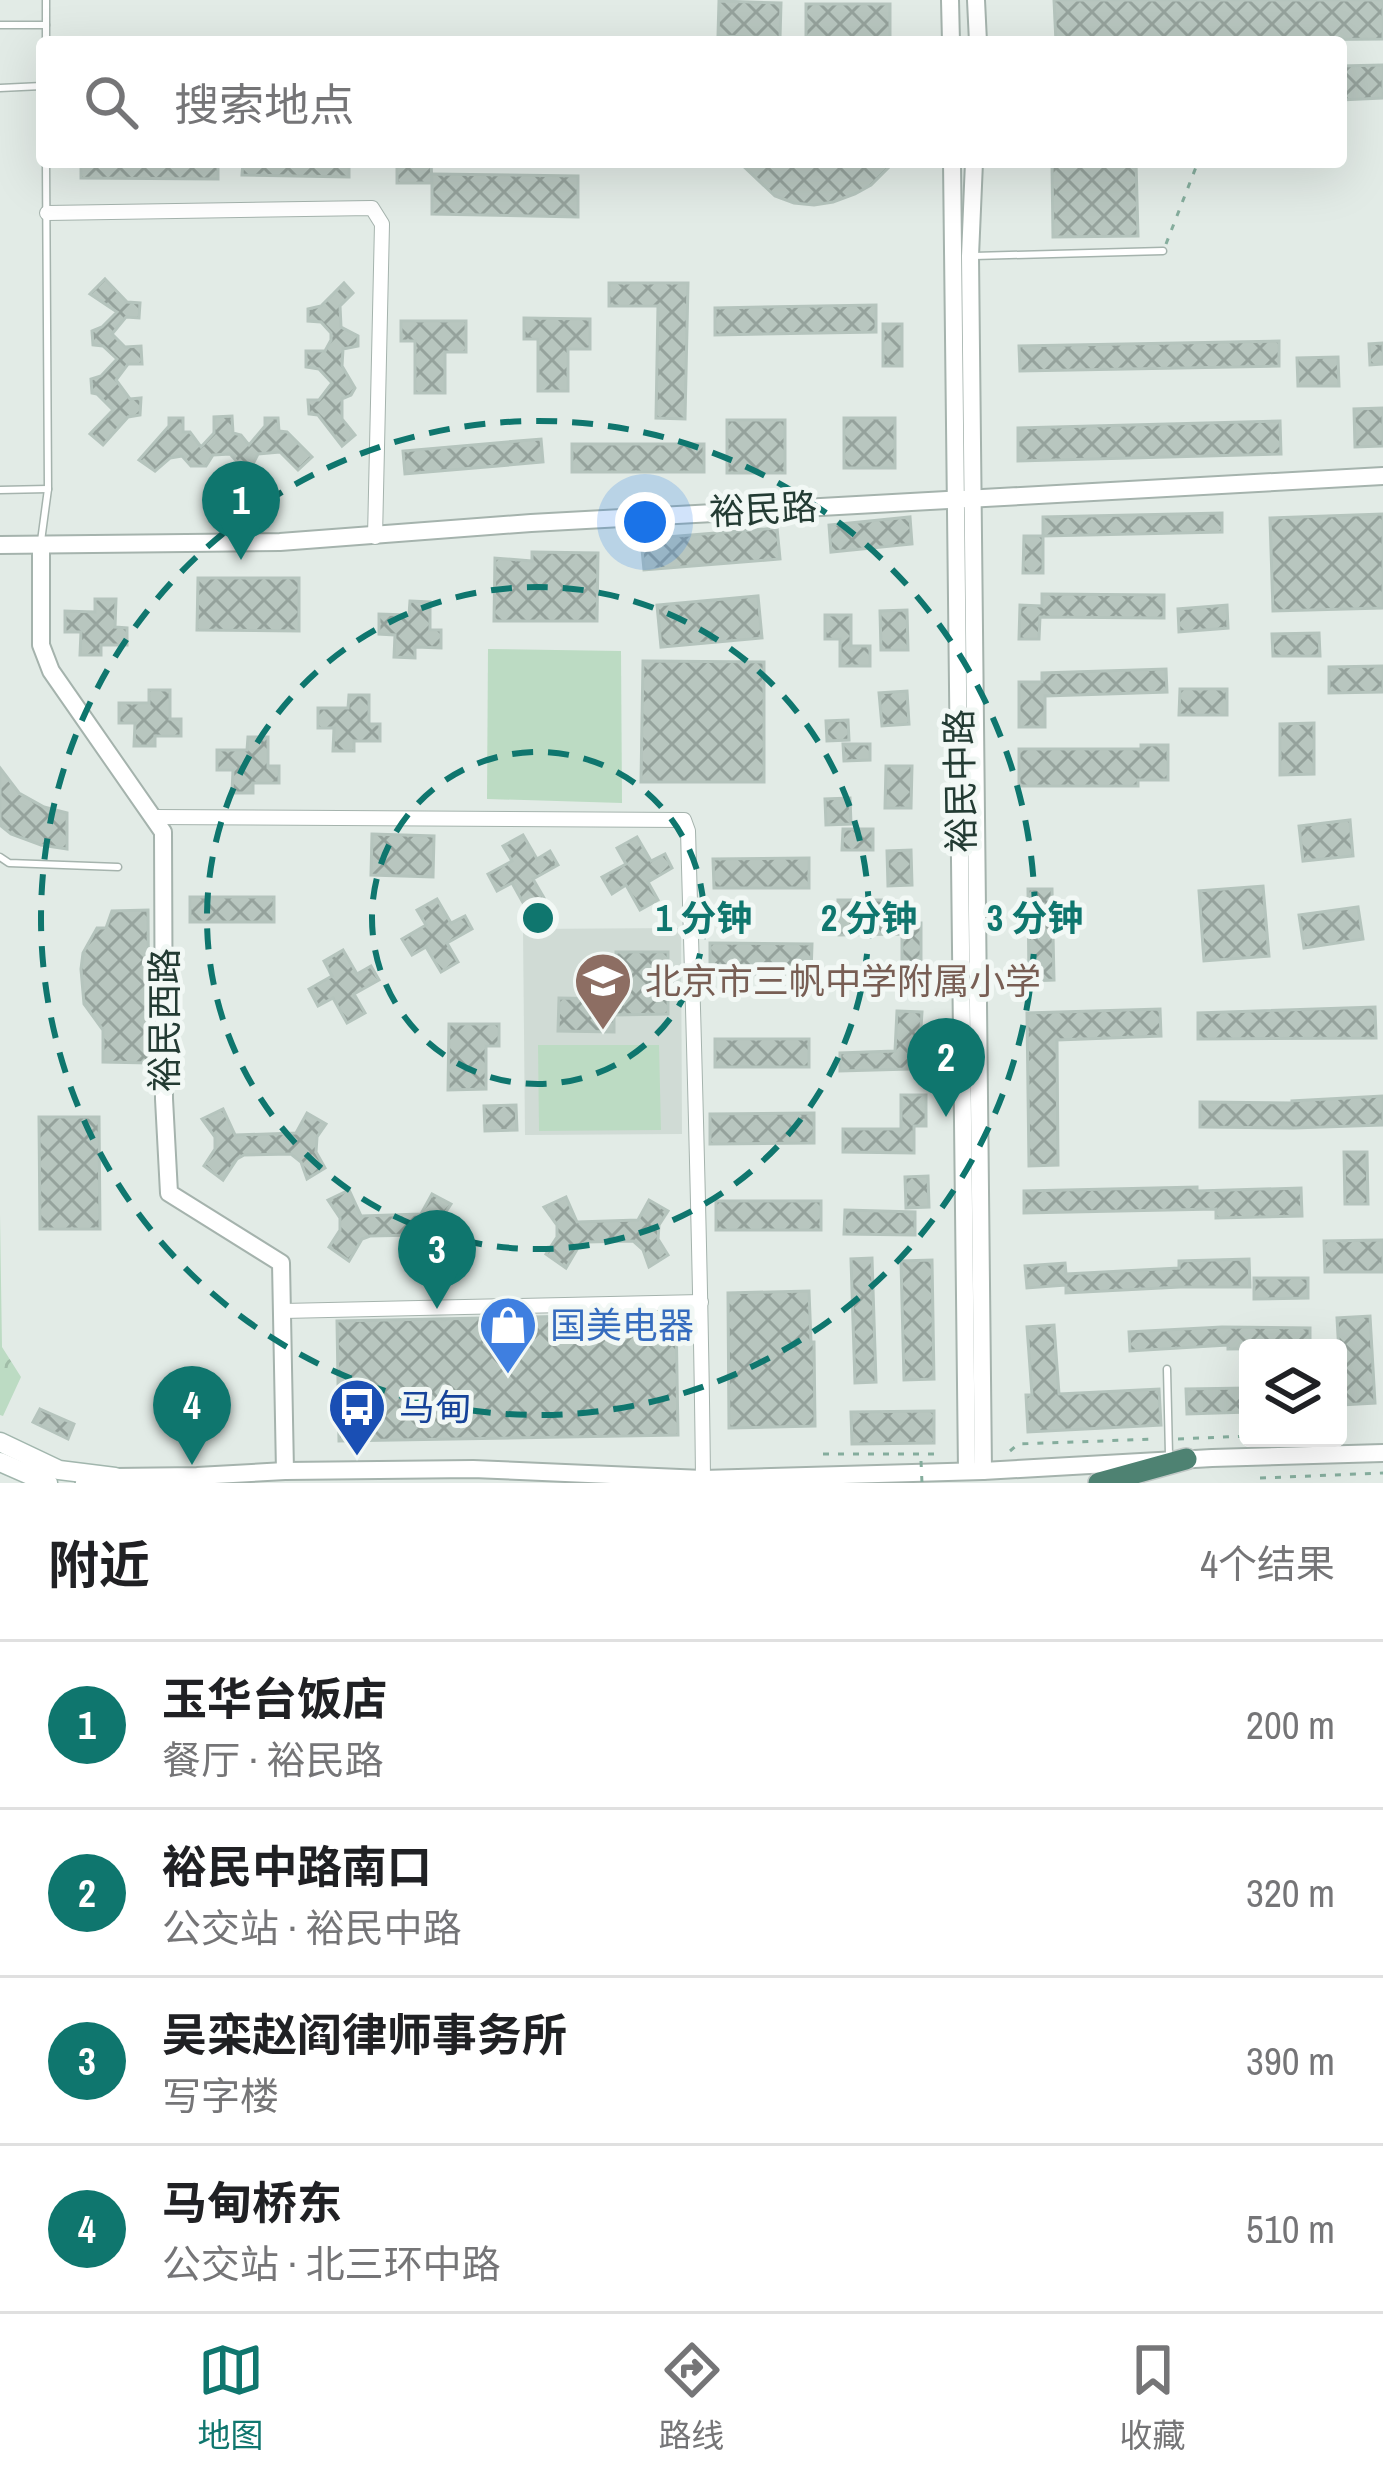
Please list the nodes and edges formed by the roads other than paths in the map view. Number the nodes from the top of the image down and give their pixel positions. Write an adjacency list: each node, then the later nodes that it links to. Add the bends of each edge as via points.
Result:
1 (46, 0): 5 (lane)
2 (950, 0): 7 (street)
3 (976, 0): 8 (street)
4 (0, 25): 5 (lane)
5 (46, 25): 6 (lane)
6 (46, 36)
7 (951, 36)
8 (978, 36)
9 (36, 86): 10 (lane)
10 (0, 88)
11 (46, 168): 14 (lane)
12 (952, 168): 20 (street, 裕民中路)
13 (974, 168): 16 (street, 裕民中路)
14 (47, 213): 18 (lane); 21 (street, via 372,208 382,224)
15 (1163, 251): 16 (lane)
16 (970, 256): 20 (street, 裕民中路)
17 (1383, 476): 20 (street, 裕民路)
18 (48, 489): 19 (lane); 22 (lane)
19 (0, 490)
20 (964, 498): 21 (street, 裕民路); 35 (street, 裕民中路)
21 (375, 537): 22 (street, 裕民路)
22 (41, 544): 23 (street, 裕民路); 24 (street, 裕民西路, via 41,645 51,671)
23 (0, 545)
24 (153, 818): 27 (street, via 684,820); 28 (street, 裕民西路, via 163,832 169,1193 281,1263)
25 (0, 857): 26 (lane)
26 (118, 867)
27 (701, 1302): 28 (street); 37 (street)
28 (283, 1311): 34 (street, 裕民西路)
29 (1167, 1369): 32 (lane, via 1169,1439)
30 (0, 1442): 36 (main road, via 59,1469)
31 (1383, 1453): 32 (street)
32 (1178, 1460): 35 (street); 40 (highway)
33 (0, 1462): 38 (main road)
34 (285, 1471): 36 (street); 37 (street)
35 (975, 1471): 37 (street)
36 (115, 1477): 39 (street)
37 (703, 1479)
38 (48, 1483)
39 (84, 1483)
40 (1100, 1483)

